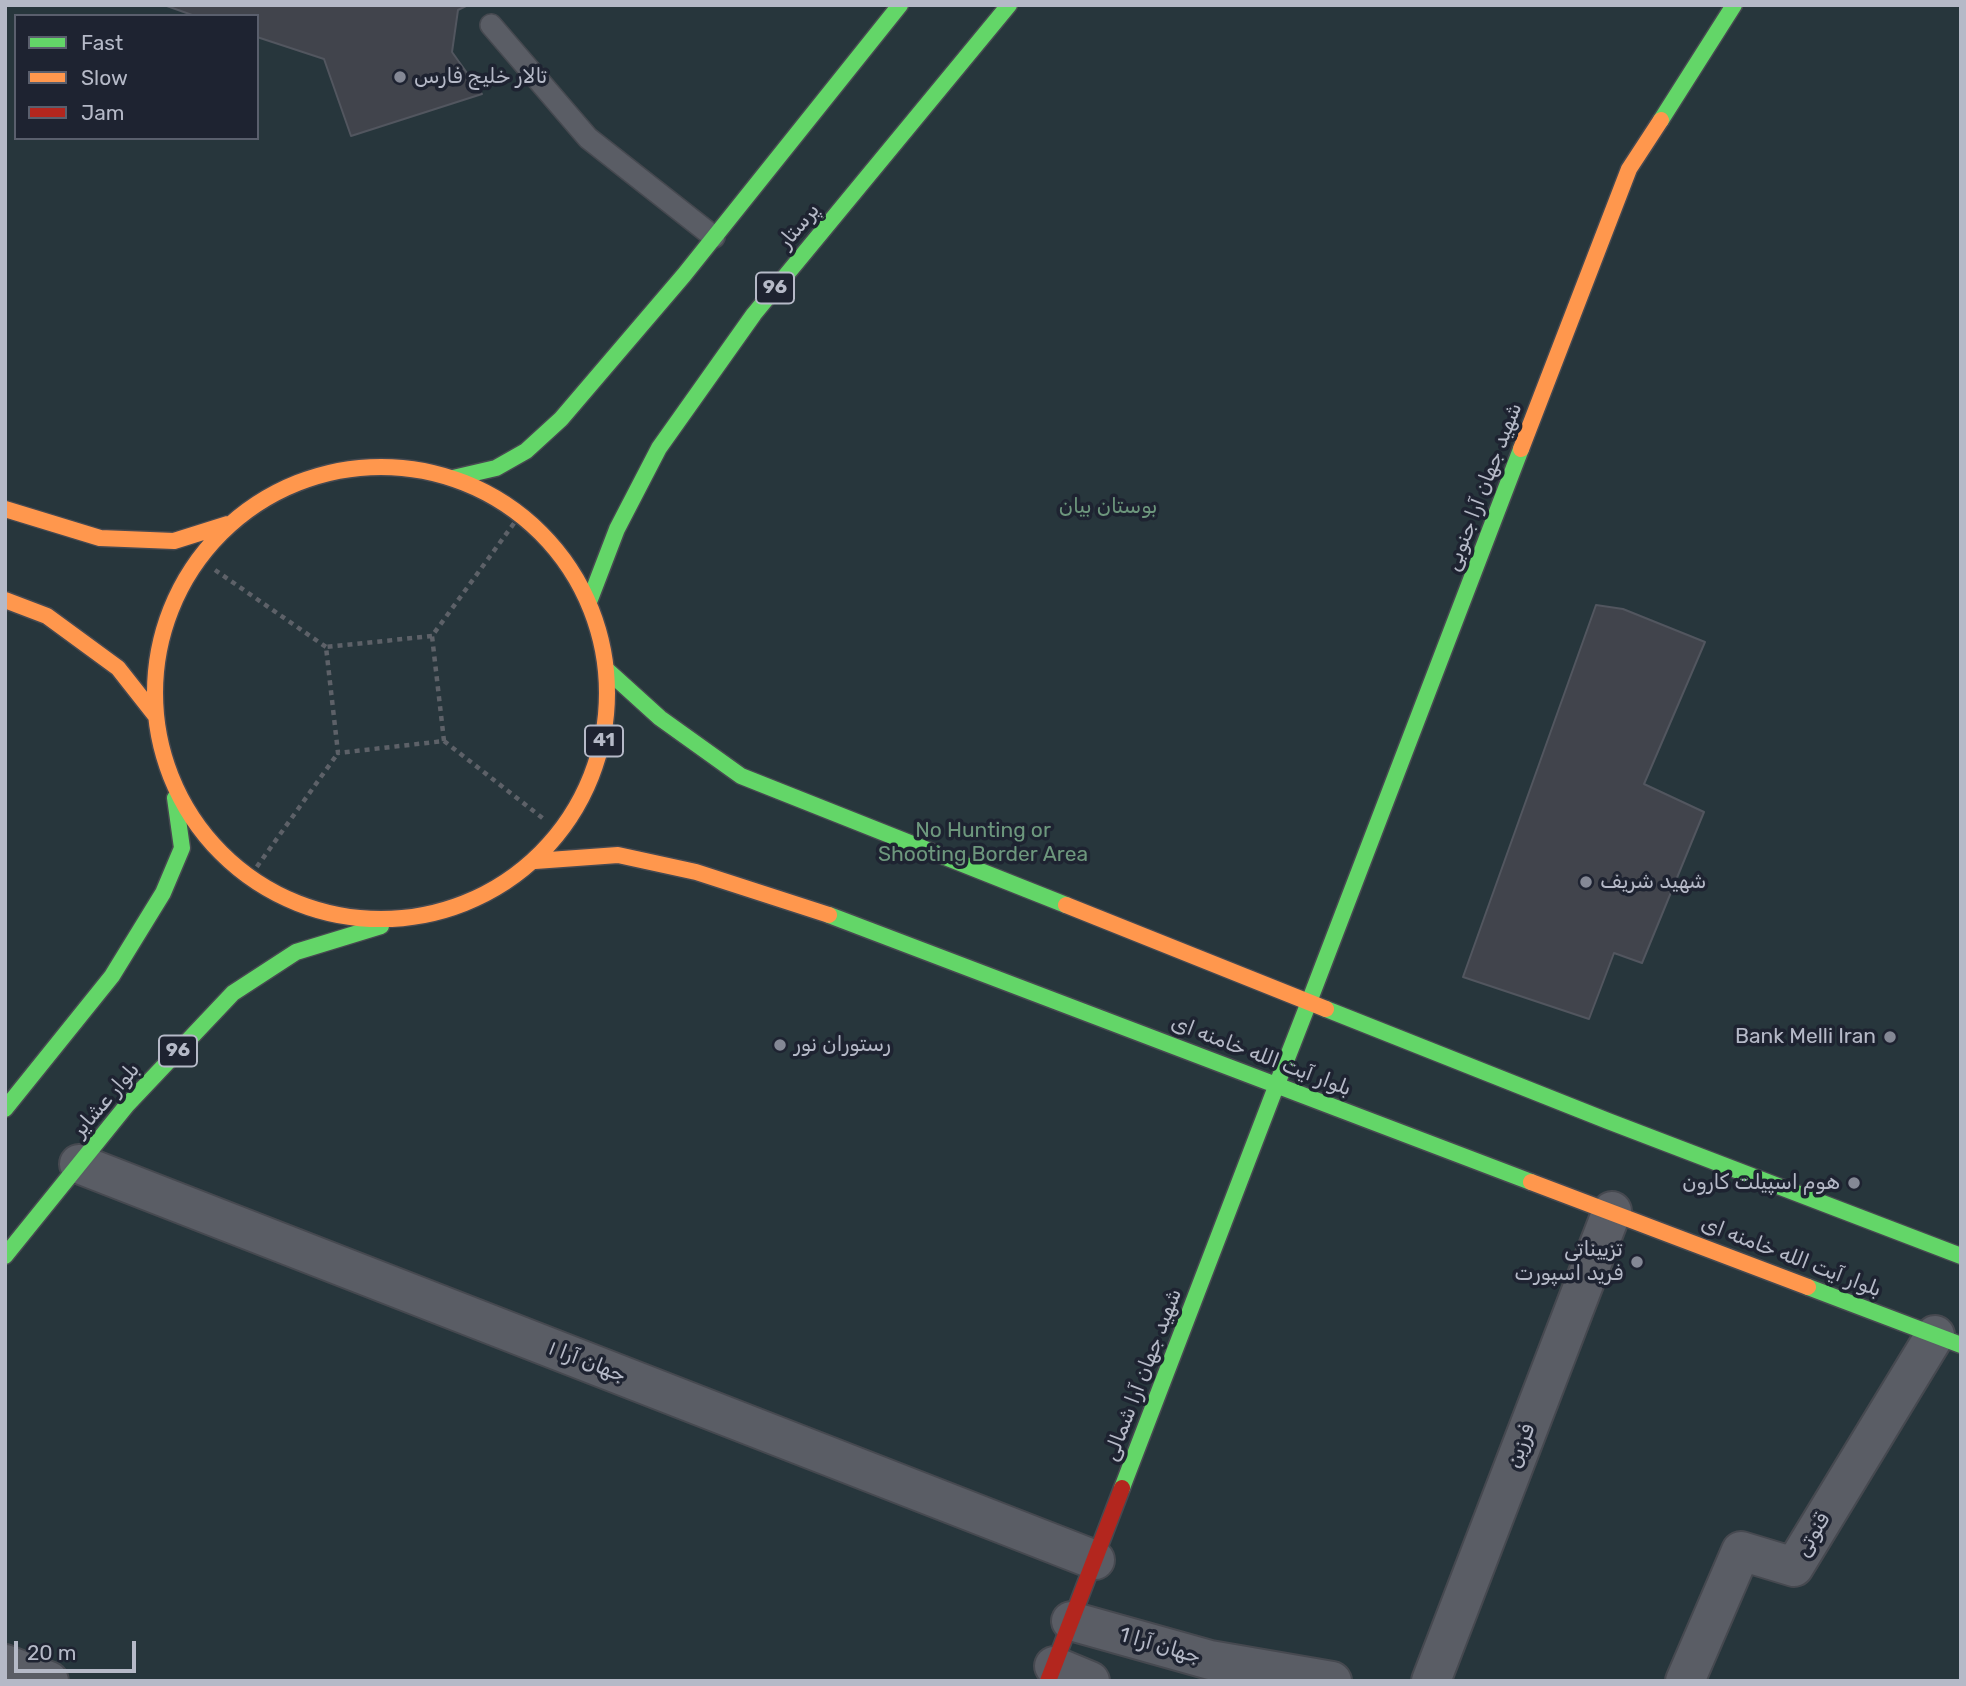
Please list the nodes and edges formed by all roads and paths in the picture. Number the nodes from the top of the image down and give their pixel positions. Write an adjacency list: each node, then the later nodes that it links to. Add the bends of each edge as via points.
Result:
1 (900, 5): 5 (main road)
2 (1009, 5): 12 (main road, پرستار / 96, via 754,314 659,448 617,529)
3 (1734, 5): 24 (main road, شهید جهان آرا جنوبی, via 1629,169)
4 (491, 25): 5 (lane, via 588,138)
5 (714, 237): 6 (main road, via 561,419 526,452 496,468)
6 (453, 478): 8 (main road, 41); 9 (main road, 41, via 394,466 334,471 277,491)
7 (5, 509): 9 (main road, via 100,538 174,541)
8 (520, 515): 12 (main road, 41, via 556,548); 13 (path)
9 (228, 524): 10 (main road, 41)
10 (199, 560): 14 (path); 16 (main road, 41, via 184,579 159,645)
11 (5, 600): 16 (main road, via 47,616 118,668)
12 (589, 602): 15 (main road, 41)
13 (432, 636): 14 (path); 17 (path)
14 (326, 647): 18 (path)
15 (607, 670): 20 (main road, 41, via 604,740 579,806); 24 (main road, via 660,718 741,776)
16 (155, 715): 19 (main road, 41)
17 (444, 741): 18 (path); 20 (path)
18 (338, 753): 22 (path)
19 (173, 785): 22 (main road, 41, via 212,845); 26 (main road, via 182,848 163,893 112,976)
20 (559, 831): 21 (main road, 41)
21 (535, 861): 23 (main road, 41, via 474,900); 25 (main road, بلوار آیت الله خامنه ای, via 618,855 696,872 804,905)
22 (251, 875): 23 (main road, 41, via 268,889 334,915)
23 (405, 919): 27 (main road, بلوار عشایر / 96, via 296,952 233,993 127,1105)
24 (1309, 1002): 25 (main road, شهید جهان آرا جنوبی); 29 (main road)
25 (1277, 1084): 28 (main road, بلوار آیت الله خامنه ای); 32 (main road, شهید جهان آرا شمالی)
26 (5, 1109)
27 (79, 1164): 30 (main road, بلوار عشایر / 96); 32 (street, جهان آرا ۱)
28 (1612, 1211): 31 (main road, بلوار آیت الله خامنه ای); 40 (street, فرزین)
29 (1960, 1254)
30 (5, 1256)
31 (1948, 1340): 41 (street, قنوتی, via 1794,1567 1741,1551)
32 (1095, 1560): 33 (main road, شهید جهان آرا شمالی)
33 (1071, 1621): 35 (main road, شهید جهان آرا شمالی); 36 (street, جهان آرا 1, via 1210,1660)
34 (5, 1664): 37 (street)
35 (1051, 1674): 38 (street)
36 (1233, 1674): 39 (street, جهان آرا 1)
37 (50, 1681)
38 (1090, 1681)
39 (1332, 1681)
40 (1431, 1681)
41 (1685, 1681)

